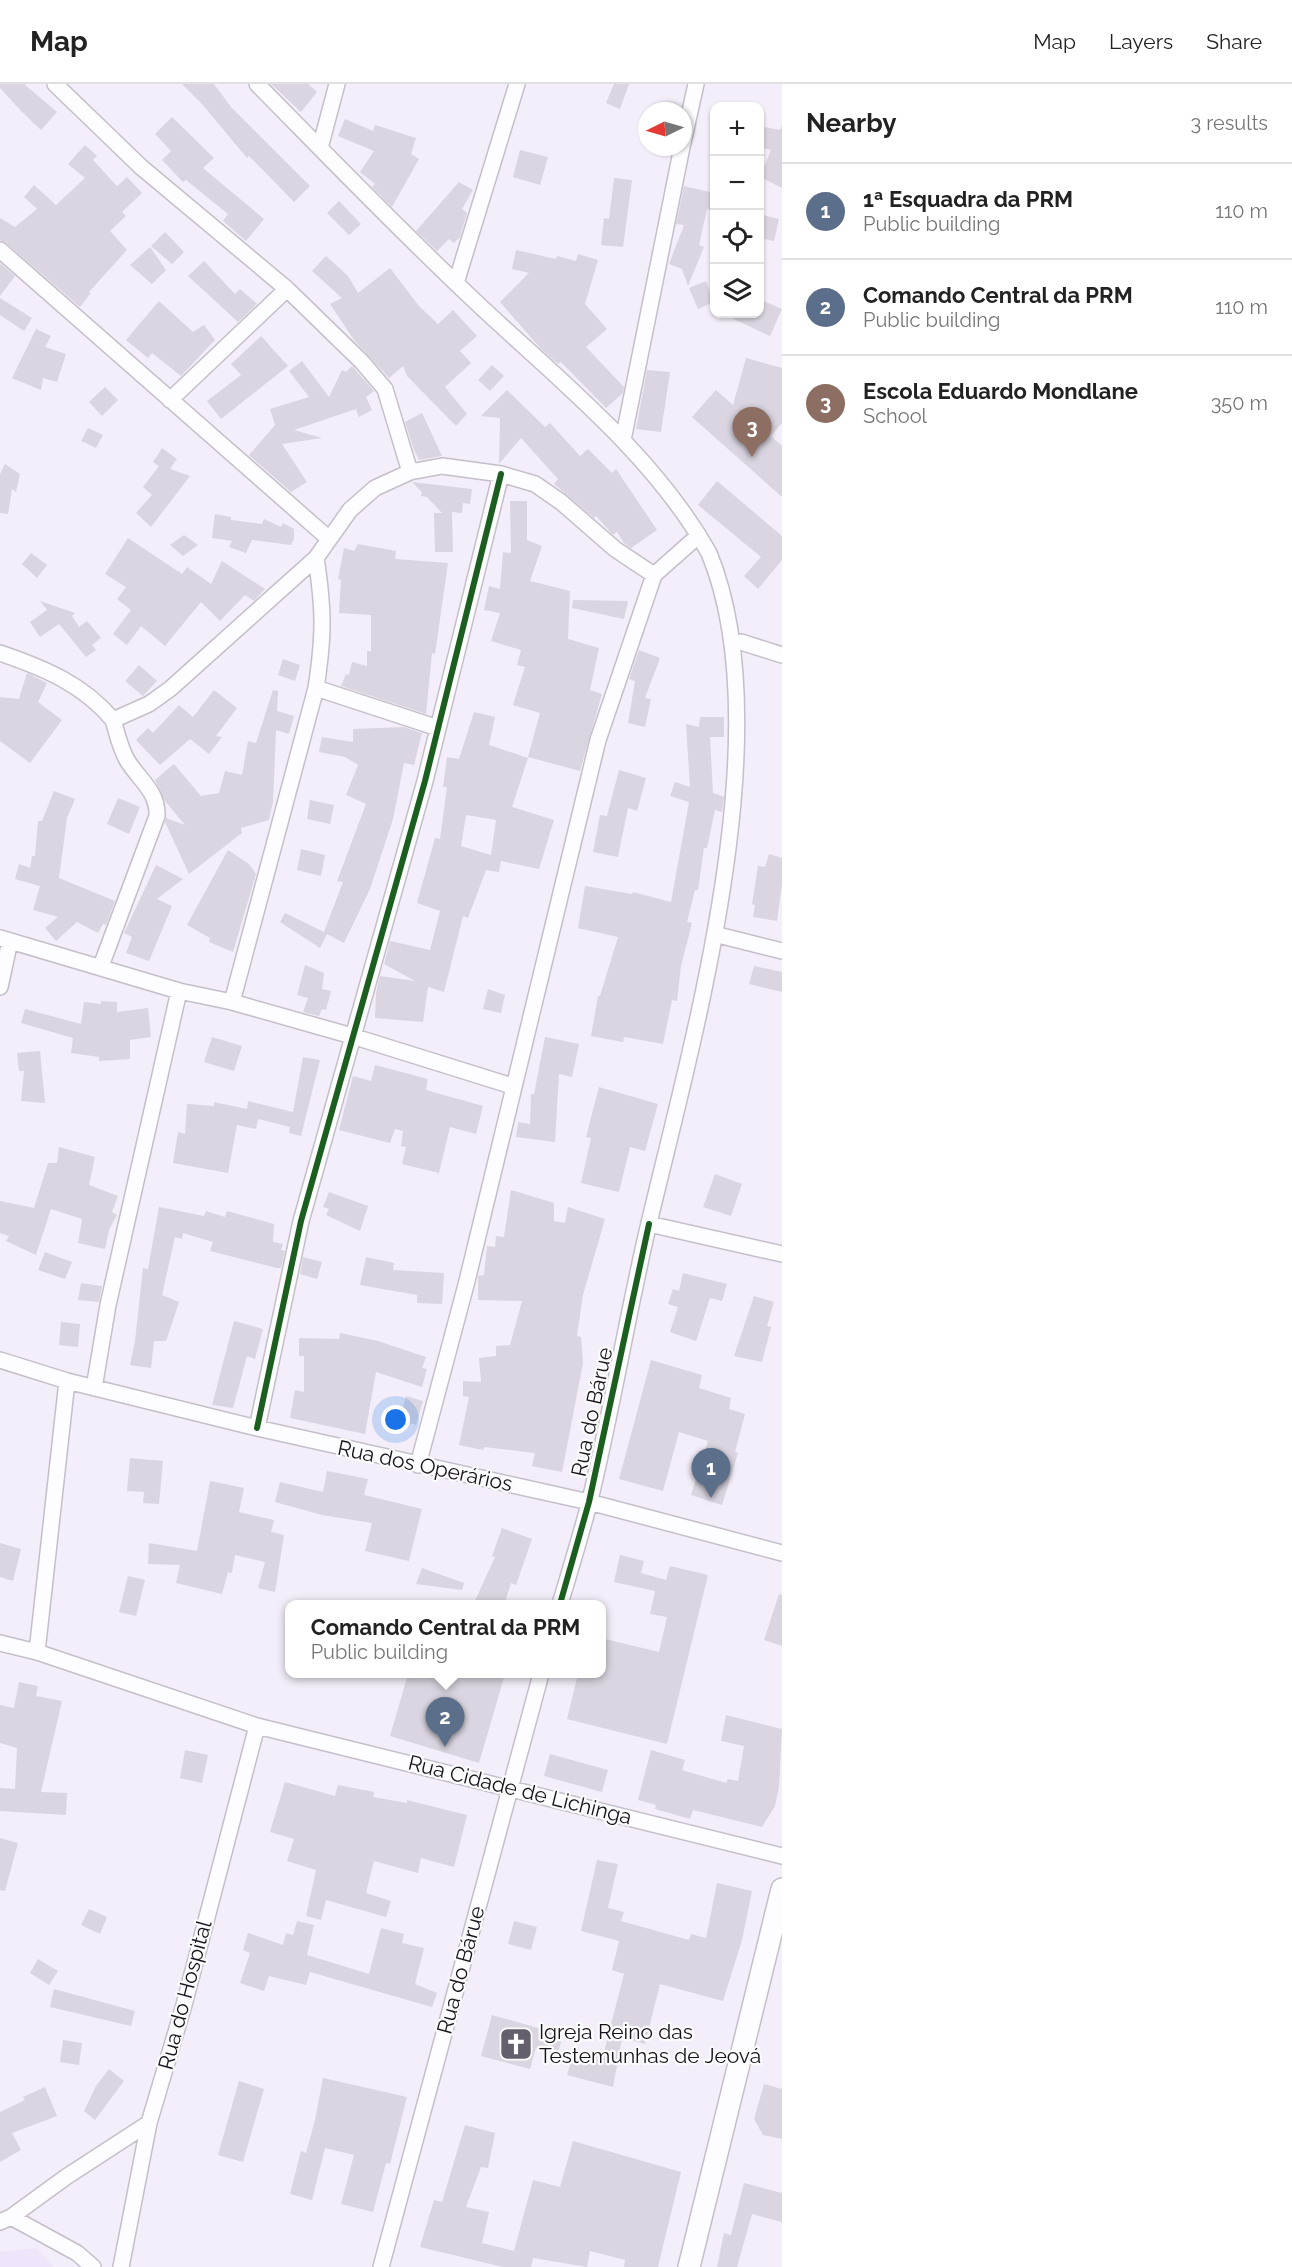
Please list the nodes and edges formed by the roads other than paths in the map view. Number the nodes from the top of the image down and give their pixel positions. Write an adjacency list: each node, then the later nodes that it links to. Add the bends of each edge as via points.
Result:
1 (55, 84): 11 (street, via 141,167)
2 (257, 84): 7 (street, Rua do Bárue)
3 (337, 84): 7 (street)
4 (517, 84): 10 (street)
5 (696, 84): 6 (street)
6 (692, 103)
7 (320, 148): 10 (street, Rua do Bárue)
8 (681, 156): 13 (street)
9 (0, 250): 12 (street)
10 (456, 283): 13 (street, Rua do Bárue)
11 (287, 289): 12 (street); 14 (street, via 385,389)
12 (170, 400): 17 (street)
13 (623, 440): 16 (street, Rua do Bárue)
14 (410, 472): 15 (street, via 442,466); 17 (street, via 375,488 350,510)
15 (501, 474): 19 (street, via 535,484 615,549); 25 (street)
16 (698, 536): 19 (street); 20 (street, Rua do Bárue, via 711,557)
17 (328, 538): 18 (street)
18 (316, 558): 23 (street, via 324,608 324,640); 24 (street, via 170,689 149,704)
19 (654, 574): 34 (street, via 598,740)
20 (741, 642): 22 (street); 26 (street, Rua do Bárue, via 748,716 742,821)
21 (0, 653): 24 (street, via 77,685 99,702)
22 (782, 656)
23 (316, 688): 25 (street); 32 (street)
24 (113, 720): 29 (street, via 126,758 158,805)
25 (438, 728): 33 (street)
26 (722, 936): 28 (street); 35 (street, Rua do Bárue)
27 (5, 939): 29 (street); 30 (street)
28 (782, 951)
29 (101, 966): 31 (street)
30 (0, 987)
31 (179, 992): 32 (street); 39 (street, via 108,1305)
32 (232, 1002): 33 (street)
33 (352, 1036): 34 (street); 40 (street, via 301,1221)
34 (513, 1086): 41 (street)
35 (649, 1224): 36 (street); 42 (street, Rua do Bárue)
36 (782, 1254)
37 (0, 1359): 38 (street, Rua dos Operários)
38 (67, 1381): 39 (street, Rua dos Operários); 46 (street)
39 (94, 1388): 40 (street, Rua dos Operários)
40 (257, 1428): 41 (street, Rua dos Operários)
41 (418, 1465): 42 (street, Rua dos Operários)
42 (589, 1502): 43 (street, Rua dos Operários); 44 (street, Rua do Bárue)
43 (782, 1553)
44 (561, 1600)
45 (0, 1643): 46 (street, Rua Cidade de Lichinga)
46 (37, 1652): 48 (street, Rua Cidade de Lichinga)
47 (540, 1678): 49 (street, Rua do Bárue)
48 (257, 1726): 49 (street, Rua Cidade de Lichinga); 52 (street, Rua do Hospital)
49 (509, 1788): 50 (street, Rua Cidade de Lichinga); 56 (street, Rua do Bárue)
50 (782, 1856)
51 (782, 1889): 57 (street)
52 (149, 2123): 53 (street); 55 (street, Rua do Hospital)
53 (6, 2220): 54 (street, via 77,2253)
54 (93, 2267)
55 (121, 2267)
56 (381, 2267)
57 (689, 2267)

